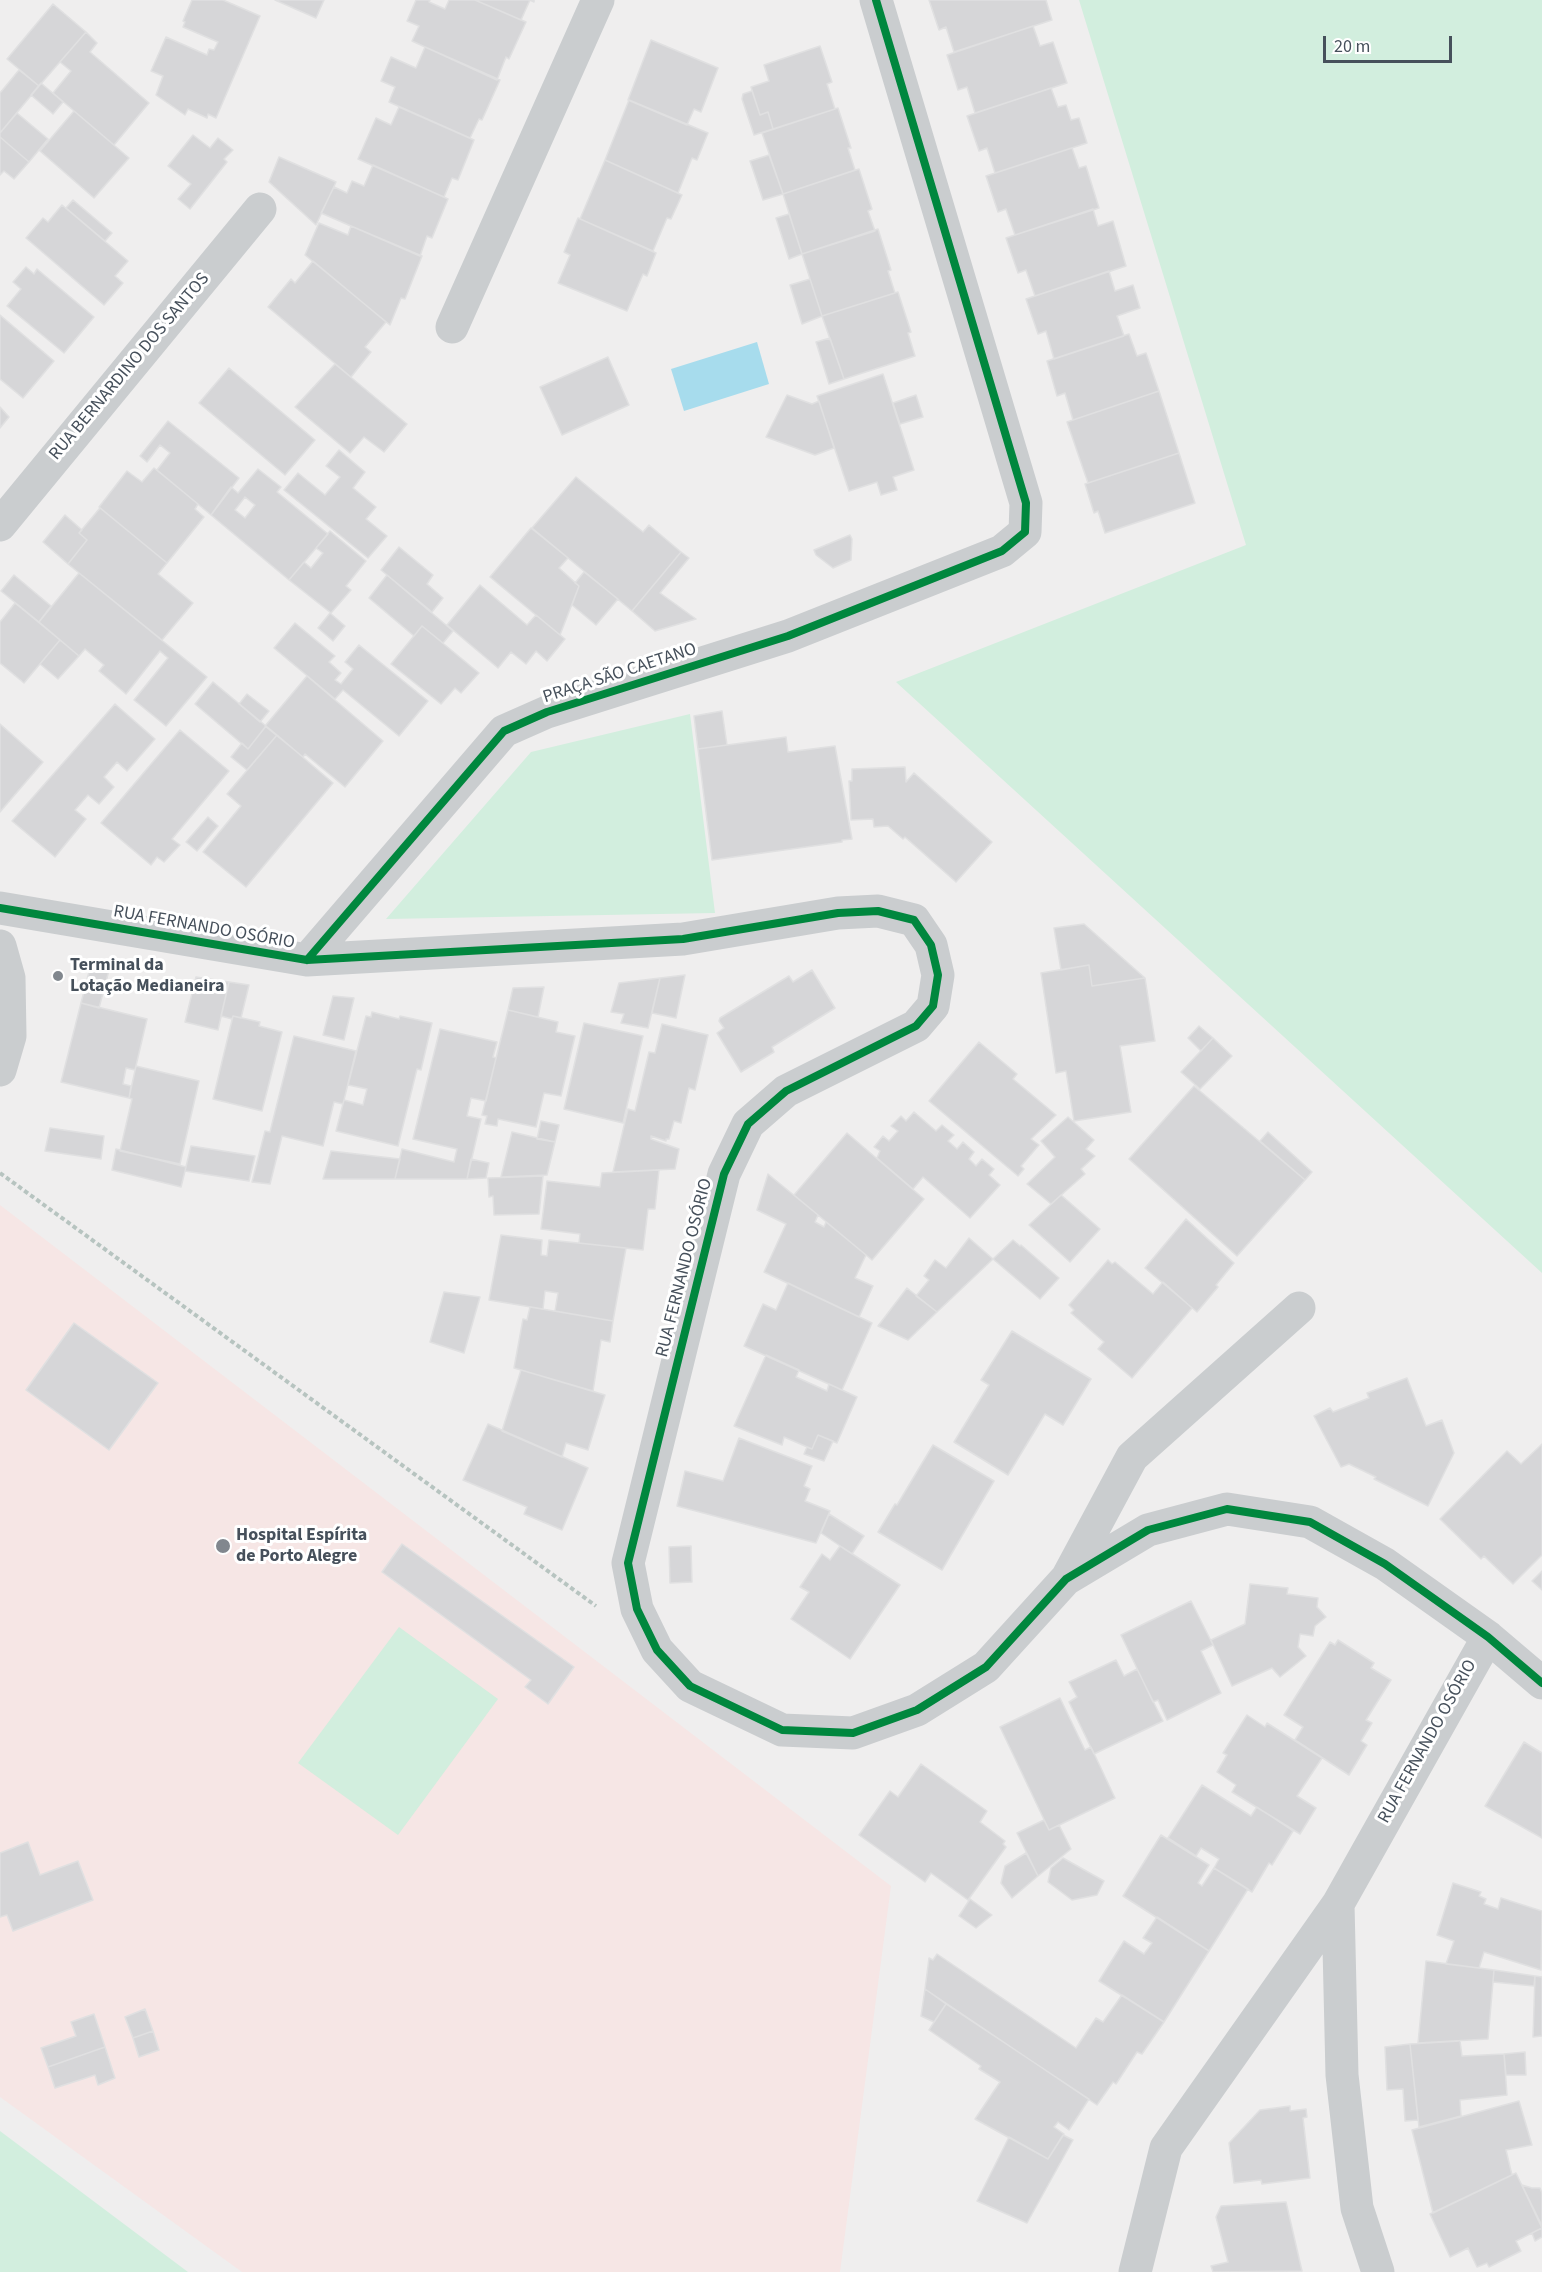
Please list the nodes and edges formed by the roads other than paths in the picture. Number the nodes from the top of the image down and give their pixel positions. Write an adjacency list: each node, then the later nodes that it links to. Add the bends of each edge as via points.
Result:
1 (598, 0): 4 (street)
2 (876, 0): 8 (street, PRAÇA SÃO CAETANO, via 1026,503 1025,532 1002,551 788,636 547,712 504,731)
3 (261, 209): 5 (street, RUA BERNARDINO DOS SANTOS)
4 (452, 327)
5 (0, 525)
6 (0, 908): 8 (street, RUA FERNANDO OSÓRIO)
7 (0, 946): 9 (street, via 9,978 10,1036)
8 (306, 960): 11 (street, RUA FERNANDO OSÓRIO, via 683,939 838,912 878,911 914,920 931,945 938,975 933,1006 916,1026 786,1091 748,1124 724,1174 628,1563 637,1609 657,1650 690,1686 782,1730 853,1732 917,1710 986,1667)
9 (0, 1070)
10 (1299, 1308): 11 (street, RUA FERNANDO OSÓRIO, via 1132,1457)
11 (1066, 1579): 12 (street, RUA FERNANDO OSÓRIO, via 1148,1530 1227,1509 1310,1522 1385,1564)
12 (1488, 1637): 13 (street); 14 (street, RUA FERNANDO OSÓRIO)
13 (1542, 1683)
14 (1338, 1904): 15 (street, RUA FERNANDO OSÓRIO, via 1166,2148); 16 (street, via 1342,2075 1357,2208)
15 (1135, 2272)
16 (1378, 2272)

